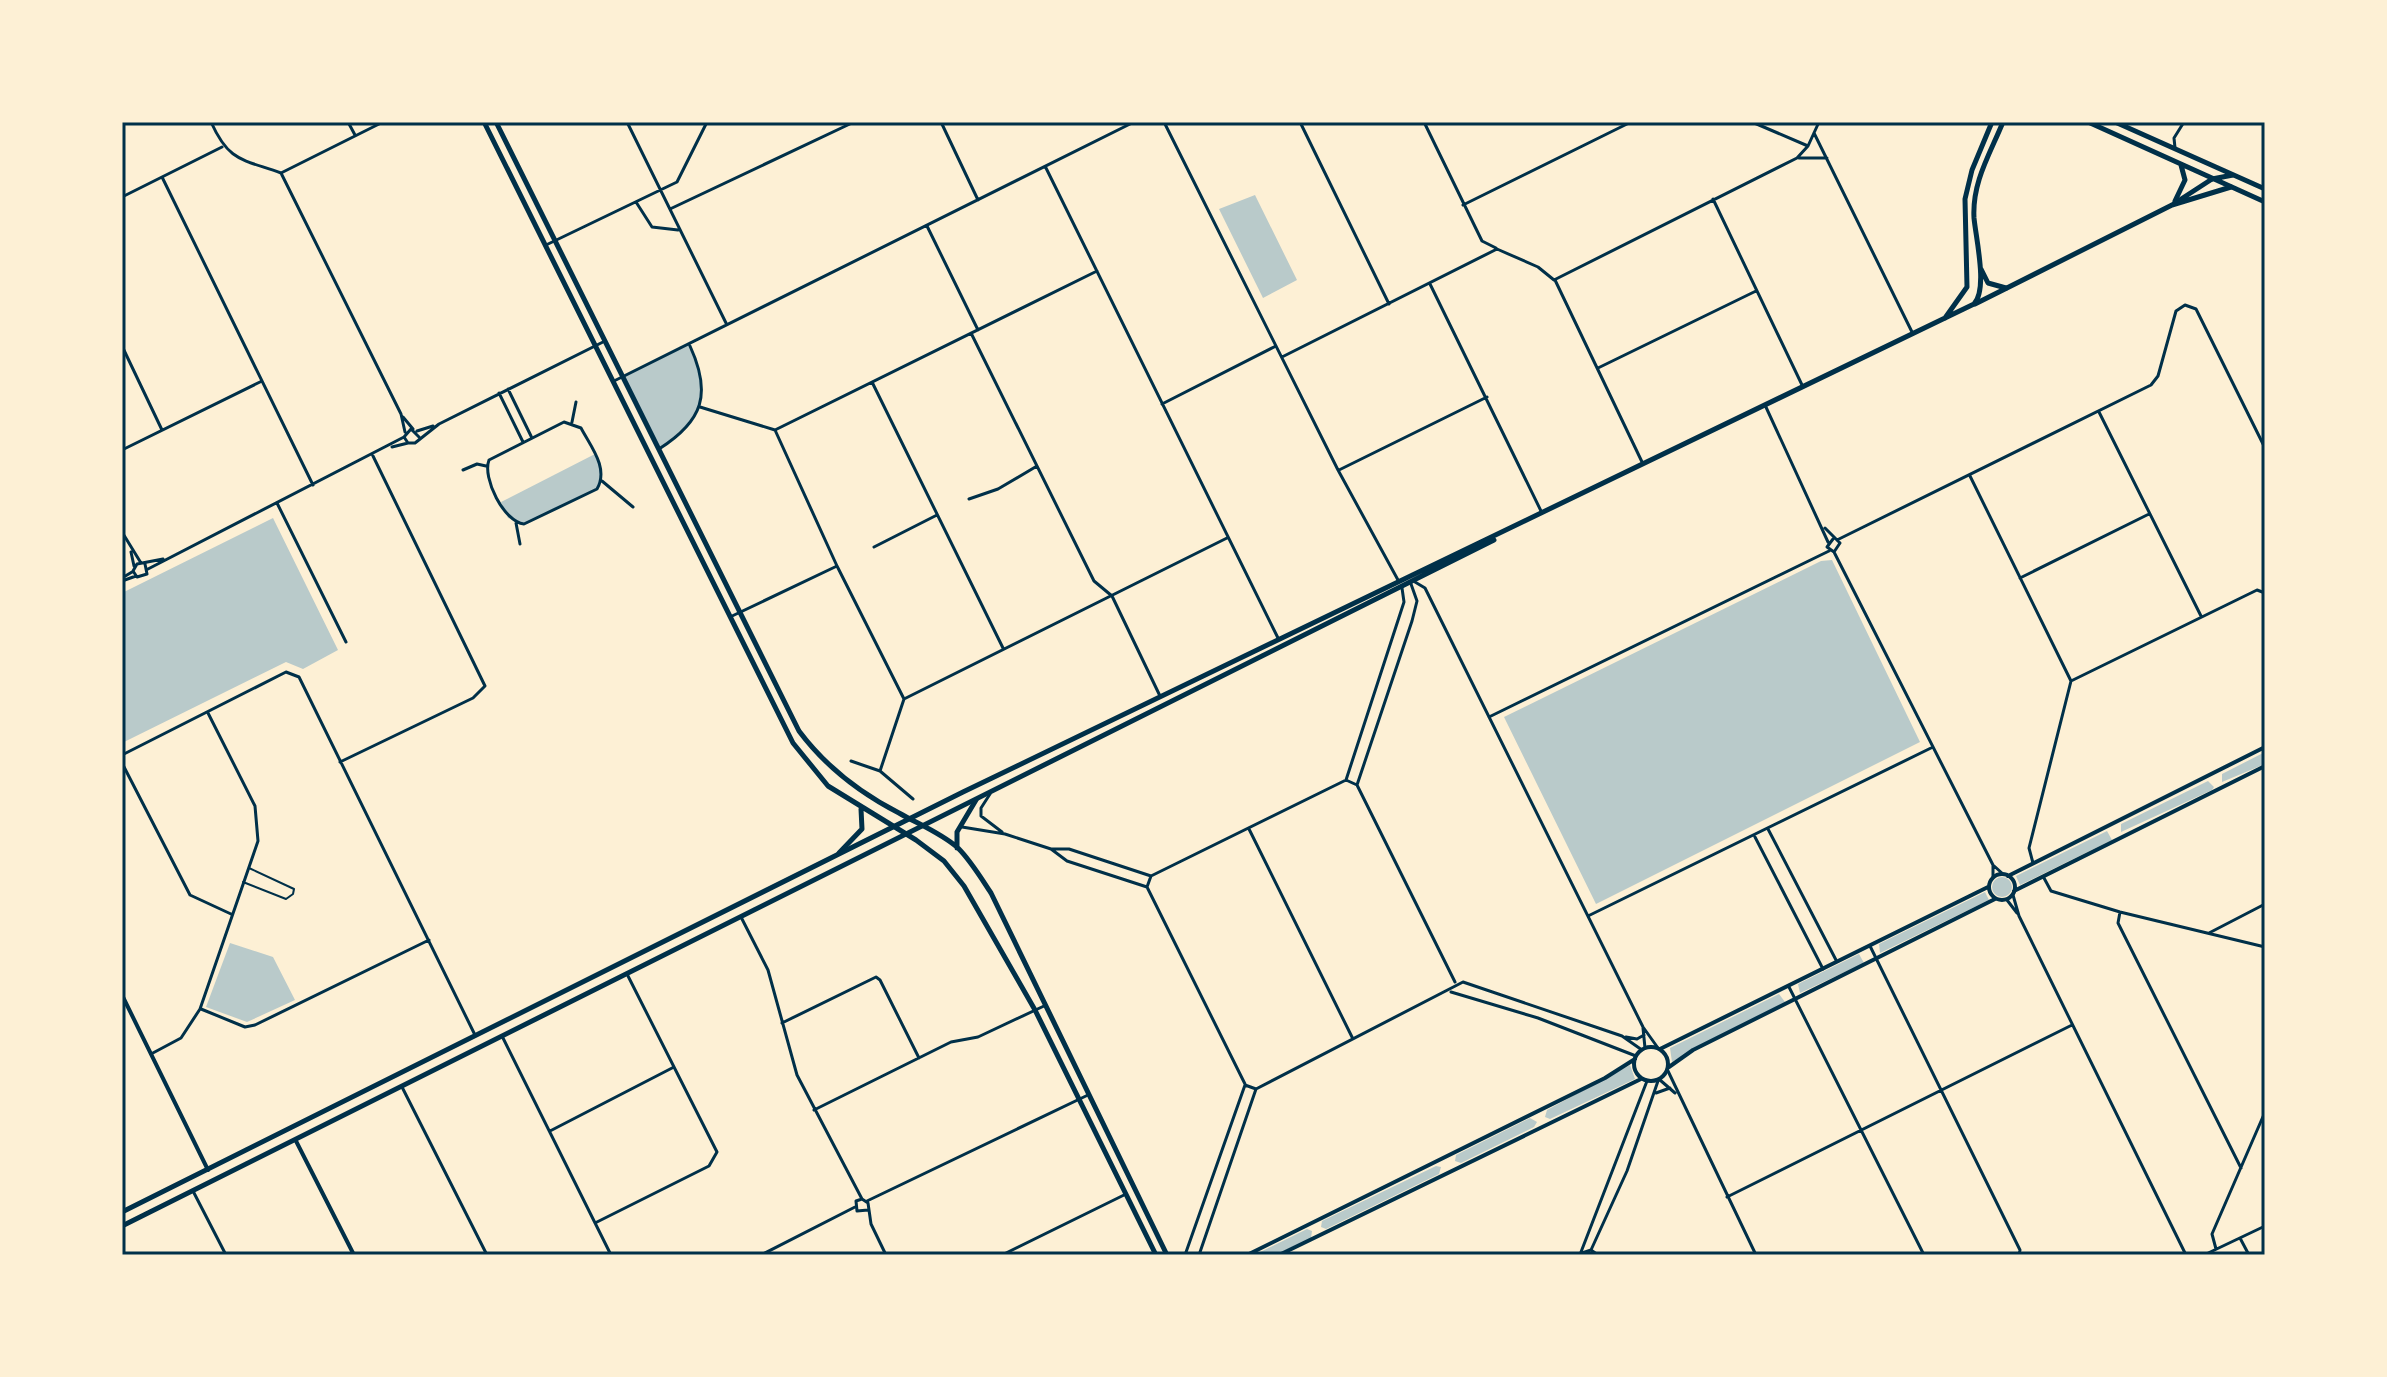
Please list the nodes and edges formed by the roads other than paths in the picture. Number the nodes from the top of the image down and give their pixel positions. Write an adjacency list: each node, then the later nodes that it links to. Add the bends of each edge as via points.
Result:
1 (211, 122): 25 (street)
2 (348, 122): 23 (street)
3 (383, 122): 23 (street)
4 (484, 122): 49 (main road)
5 (496, 122): 48 (main road)
6 (627, 122): 37 (street)
7 (707, 122): 37 (street, via 680,178)
8 (854, 122): 45 (street)
9 (941, 122): 40 (street)
10 (1134, 122): 30 (street)
11 (1164, 122): 68 (street)
12 (1300, 122): 57 (street)
13 (1424, 122): 44 (street)
14 (1631, 122): 44 (street)
15 (1752, 122): 24 (street)
16 (1819, 122): 22 (street)
17 (1992, 122): 59 (main road, via 1966,190 1967,287)
18 (2003, 122): 51 (main road, via 1976,186)
19 (2088, 122): 29 (main road)
20 (2115, 122): 26 (main road)
21 (2184, 122): 26 (street, via 2176,132)
22 (1814, 133): 24 (street); 28 (street)
23 (355, 135): 31 (street)
24 (1808, 146): 27 (street)
25 (222, 147): 31 (street, via 230,155); 33 (street)
26 (2175, 148): 32 (main road)
27 (1797, 158): 28 (street); 39 (street)
28 (1827, 158): 63 (street)
29 (2179, 163): 34 (main road); 43 (main road, via 2185,180)
30 (1046, 167): 40 (street); 52 (street)
31 (281, 173): 84 (street)
32 (2234, 175): 34 (main road); 36 (main road)
33 (162, 177): 38 (street); 72 (street)
34 (2212, 179): 35 (main road); 43 (main road)
35 (2232, 187): 42 (main road); 43 (main road)
36 (2265, 189)
37 (661, 190): 41 (street); 45 (street)
38 (122, 197)
39 (1713, 199): 53 (street); 56 (street)
40 (978, 200): 46 (street)
41 (636, 202): 47 (street, via 652,227); 48 (street)
42 (2265, 202)
43 (2174, 203): 55 (main road)
44 (1463, 205): 50 (street, via 1482,241)
45 (670, 209): 47 (street)
46 (927, 226): 60 (street); 61 (street)
47 (680, 230): 60 (street)
48 (556, 241): 49 (street); 64 (main road)
49 (546, 246): 65 (main road)
50 (1497, 249): 53 (street); 54 (street)
51 (1979, 264): 55 (main road, via 1988,283); 58 (main road, via 1980,296)
52 (1097, 271): 61 (street); 80 (street)
53 (1554, 280): 70 (street)
54 (1430, 284): 57 (street); 78 (street)
55 (2006, 288): 58 (main road)
56 (1757, 290): 70 (street); 75 (street)
57 (1389, 304): 69 (street)
58 (1974, 304): 59 (main road)
59 (1944, 319): 63 (main road)
60 (726, 324): 66 (street)
61 (978, 330): 62 (street)
62 (971, 333): 74 (street); 102 (street)
63 (1913, 334): 75 (main road)
64 (605, 341): 65 (street); 71 (main road)
65 (596, 345): 73 (main road); 76 (street)
66 (689, 345): 71 (street); 82 (street, via 703,386)
67 (122, 346): 87 (street)
68 (1276, 346): 69 (street); 80 (street)
69 (1282, 357): 104 (street)
70 (1598, 368): 100 (street)
71 (623, 376): 73 (street); 97 (main road)
72 (262, 381): 87 (street); 107 (street)
73 (614, 381): 140 (main road)
74 (872, 382): 89 (street); 113 (street)
75 (1803, 387): 81 (main road)
76 (508, 389): 77 (street); 92 (street)
77 (499, 393): 86 (street); 93 (street)
78 (1487, 397): 104 (street); 111 (street)
79 (576, 402): 85 (street)
80 (1162, 404): 118 (street)
81 (1765, 405): 100 (main road); 115 (street)
82 (700, 407): 89 (street); 97 (street, via 687,427)
83 (2099, 412): 96 (street, via 2151,385 2176,311 2185,305 2196,309); 105 (street); 112 (street)
84 (401, 414): 88 (street); 90 (street)
85 (572, 422): 92 (street); 106 (street, via 581,428 602,468)
86 (439, 424): 88 (street); 91 (street)
87 (162, 430): 98 (street)
88 (415, 430): 90 (street); 91 (street)
89 (775, 430): 126 (street)
90 (405, 435): 94 (street); 95 (street)
91 (419, 437): 94 (street)
92 (532, 438): 93 (street)
93 (523, 442): 101 (street)
94 (408, 443): 95 (street)
95 (389, 448): 99 (street)
96 (2265, 448)
97 (659, 449): 138 (main road)
98 (122, 450)
99 (373, 456): 107 (street); 155 (street, via 485,686 473,698)
100 (1643, 464): 111 (main road)
101 (486, 466): 103 (street); 114 (street, via 508,518)
102 (1037, 466): 108 (street); 137 (street, via 1094,581)
103 (463, 470)
104 (1338, 470): 133 (street)
105 (1969, 476): 119 (street); 131 (street)
106 (602, 481): 110 (street); 114 (street, via 597,489 524,524)
107 (313, 485): 109 (street)
108 (969, 499)
109 (277, 503): 124 (street); 142 (street)
110 (633, 507)
111 (1542, 513): 116 (main road)
112 (2149, 514): 131 (street); 139 (street)
113 (937, 515): 121 (street); 144 (street)
114 (516, 523): 120 (street)
115 (1823, 526): 119 (street); 123 (street)
116 (1506, 531): 129 (main road); 134 (main road)
117 (122, 532): 122 (street)
118 (1228, 537): 137 (street); 141 (street)
119 (1837, 541): 123 (street); 123 (street)
120 (520, 544)
121 (874, 547)
122 (130, 548): 125 (street); 127 (street)
123 (1831, 548): 150 (street); 151 (street)
124 (166, 559): 125 (street); 128 (street)
125 (143, 564): 127 (street); 128 (street)
126 (837, 566): 138 (street); 147 (street)
127 (134, 569): 130 (street); 132 (street)
128 (148, 569): 130 (street, via 143,577)
129 (1417, 571): 133 (main road); 134 (main road)
130 (136, 576): 132 (street)
131 (2020, 578): 145 (street)
132 (122, 579)
133 (1398, 580): 134 (main road); 135 (main road); 141 (main road)
134 (1413, 583): 135 (main road); 150 (street, via 1425,588); 160 (street, via 1417,601 1412,621)
135 (1402, 588): 143 (main road); 159 (street, via 1404,602)
136 (2265, 593): 139 (street, via 2257,590)
137 (1112, 596): 144 (street); 146 (street)
138 (740, 612): 140 (street); 165 (main road, via 799,731 826,766)
139 (2201, 616): 145 (street)
140 (730, 617): 164 (main road, via 793,743 828,786)
141 (1278, 638): 143 (main road); 146 (main road)
142 (346, 642)
143 (1283, 648): 148 (main road)
144 (1003, 649): 147 (street)
145 (2071, 681): 177 (street, via 2029,848)
146 (1160, 696): 148 (main road); 165 (main road)
147 (904, 699): 158 (street)
148 (1165, 706): 161 (main road)
149 (208, 713): 153 (street); 155 (street, via 286,672 299,677); 179 (street, via 255,806 258,841)
150 (1489, 717): 194 (street)
151 (1933, 747): 170 (street); 178 (street)
152 (2265, 747): 177 (street)
153 (122, 755)
154 (851, 761): 158 (street)
155 (340, 762): 198 (street)
156 (122, 763): 193 (street, via 190,895)
157 (2265, 766): 182 (street)
158 (880, 771): 162 (street)
159 (1346, 780): 160 (street); 169 (street)
160 (1357, 785): 206 (street)
161 (992, 791): 163 (main road); 172 (street, via 981,816)
162 (913, 799)
163 (977, 799): 166 (main road); 168 (main road)
164 (860, 807): 167 (main road); 176 (main road, via 862,829)
165 (909, 819): 166 (main road); 167 (main road)
166 (923, 825): 171 (main road); 174 (main road)
167 (893, 827): 171 (main road); 176 (main road)
168 (959, 827): 172 (street); 174 (main road)
169 (1248, 828): 181 (street); 221 (street)
170 (1768, 829): 173 (street); 202 (street)
171 (906, 834): 196 (main road); 213 (main road, via 944,861 964,886)
172 (1005, 834): 175 (street)
173 (1754, 835): 194 (street); 204 (street)
174 (957, 848): 211 (main road, via 991,893)
175 (1051, 849): 181 (street, via 1069,849); 185 (street, via 1067,861)
176 (832, 859): 191 (main road)
177 (2033, 863): 180 (street)
178 (1993, 865): 180 (street); 183 (street)
179 (248, 868): 184 (street); 184 (lane, via 288,885 293,894 286,899)
180 (2006, 875): 183 (street); 187 (street)
181 (1151, 876): 185 (street)
182 (2043, 876): 187 (street); 192 (street, via 2051,891)
183 (1993, 877): 186 (street)
184 (242, 882): 193 (street)
185 (1147, 887): 234 (street)
186 (1988, 887): 188 (street); 199 (street)
187 (2014, 893): 189 (street); 195 (street)
188 (1995, 899): 189 (street); 201 (street)
189 (2007, 900): 195 (street)
190 (2265, 904): 197 (street)
191 (737, 908): 196 (main road); 203 (main road)
192 (2120, 912): 197 (street); 249 (street, via 2118,923)
193 (231, 914): 212 (street)
194 (1588, 916): 217 (street)
195 (2019, 916): 215 (street)
196 (742, 919): 205 (main road); 214 (street, via 768,970)
197 (2209, 933): 200 (street)
198 (429, 940): 212 (street, via 255,1025 245,1027); 219 (street)
199 (1870, 946): 201 (street); 202 (street)
200 (2265, 947)
201 (1876, 959): 210 (street); 238 (street)
202 (1837, 962): 204 (street)
203 (622, 963): 205 (main road); 216 (main road)
204 (1823, 969): 207 (street)
205 (628, 976): 222 (main road); 229 (street)
206 (1456, 983): 208 (street); 220 (street)
207 (1788, 986): 210 (street); 225 (street)
208 (1449, 991): 221 (street); 228 (street, via 1538,1018)
209 (122, 995): 226 (street)
210 (1796, 1000): 230 (street, via 1693,1050); 247 (street)
211 (1044, 1006): 213 (street); 239 (main road)
212 (200, 1009): 226 (street, via 181,1038)
213 (1035, 1010): 227 (street); 242 (main road)
214 (781, 1024): 227 (street, via 876,977); 243 (street)
215 (2072, 1025): 238 (street); 286 (street)
216 (497, 1026): 219 (main road); 222 (main road)
217 (1643, 1027): 218 (street); 225 (street)
218 (1644, 1035): 220 (street); 224 (street)
219 (476, 1036): 223 (main road); 231 (main road)
220 (1622, 1036): 224 (street)
221 (1352, 1037): 237 (street)
222 (503, 1038): 223 (main road); 246 (street)
223 (481, 1048): 235 (main road)
224 (1644, 1049): 225 (street); 228 (street)
225 (1659, 1049): 230 (street, via 1667,1057)
226 (151, 1054): 250 (street)
227 (919, 1058): 243 (street)
228 (1635, 1058): 232 (street, via 1635,1070); 280 (street, via 1605,1078)
229 (674, 1067): 246 (street); 260 (street, via 717,1152 709,1166)
230 (1668, 1069): 233 (street); 241 (street)
231 (396, 1075): 235 (main road); 245 (main road)
232 (1644, 1080): 233 (street); 267 (street); 281 (street)
233 (1659, 1080): 236 (street); 240 (street)
234 (1245, 1085): 237 (street); 278 (street)
235 (402, 1087): 248 (main road); 271 (street)
236 (1670, 1088): 240 (street); 241 (street)
237 (1256, 1089): 279 (street)
238 (1941, 1091): 247 (street); 268 (street)
239 (1088, 1095): 242 (street); 277 (main road)
240 (1654, 1095): 266 (street)
241 (1678, 1096): 256 (street)
242 (1079, 1099): 255 (main road); 257 (street)
243 (814, 1110): 253 (street)
244 (2265, 1112): 249 (street)
245 (290, 1129): 248 (main road); 250 (main road)
246 (549, 1131): 260 (street)
247 (1862, 1131): 256 (street); 285 (street)
248 (296, 1141): 252 (main road); 270 (street)
249 (2241, 1168): 265 (street, via 2212,1234)
250 (208, 1170): 251 (main road); 252 (main road)
251 (187, 1180): 254 (main road); 259 (main road)
252 (213, 1182): 254 (main road)
253 (853, 1186): 257 (street); 258 (street)
254 (193, 1191): 262 (main road); 269 (street)
255 (1126, 1194): 275 (street); 276 (main road)
256 (1727, 1197): 284 (street)
257 (866, 1204): 258 (street); 258 (street); 261 (street)
258 (857, 1208): 261 (street); 273 (street)
259 (122, 1212)
260 (595, 1223): 272 (street)
261 (871, 1224): 274 (street)
262 (122, 1226)
263 (2265, 1226): 264 (street)
264 (2240, 1238): 265 (street); 288 (street)
265 (2216, 1249): 287 (street)
266 (1591, 1250): 267 (street); 283 (street)
267 (1581, 1252): 282 (street)
268 (2019, 1253)
269 (226, 1255)
270 (354, 1255)
271 (487, 1255)
272 (611, 1255)
273 (761, 1255)
274 (886, 1255)
275 (1002, 1255)
276 (1156, 1255)
277 (1167, 1255)
278 (1185, 1255)
279 (1199, 1255)
280 (1247, 1255)
281 (1279, 1255)
282 (1576, 1255)
283 (1598, 1255)
284 (1756, 1255)
285 (1924, 1255)
286 (2186, 1255)
287 (2204, 1255)
288 (2249, 1255)

